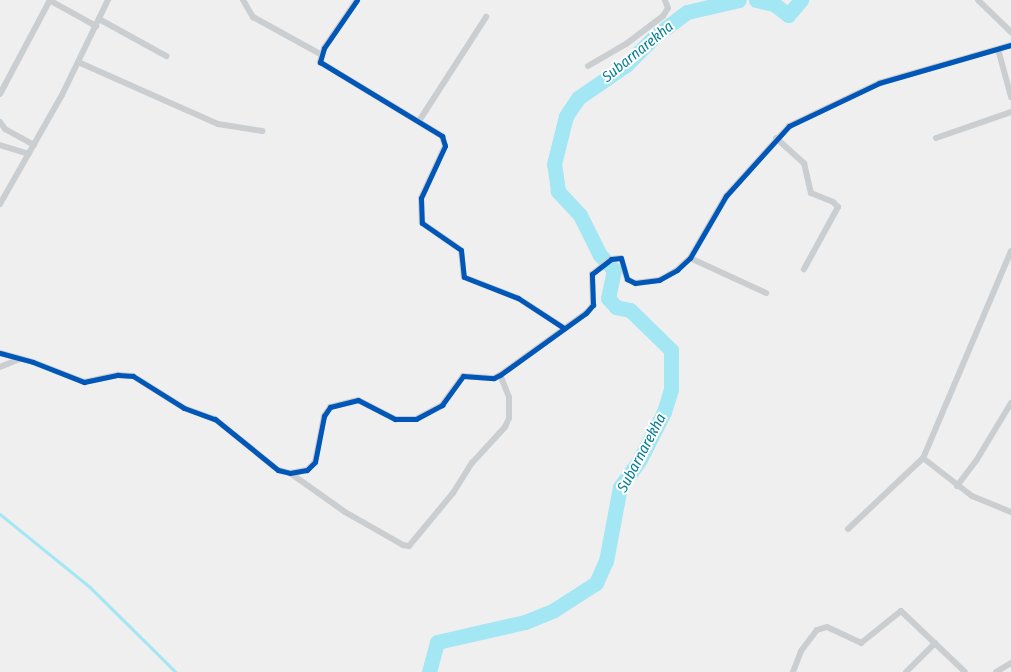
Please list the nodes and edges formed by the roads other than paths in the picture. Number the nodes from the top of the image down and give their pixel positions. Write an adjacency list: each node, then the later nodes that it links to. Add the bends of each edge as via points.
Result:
1 (50, 0): 9 (street); 17 (street)
2 (108, 0): 8 (street)
3 (243, 0): 13 (street, via 254,16)
4 (357, 0): 13 (street)
5 (665, 0): 16 (street, via 668,8 663,16 626,44)
6 (978, 0): 10 (street)
7 (486, 16): 20 (street)
8 (99, 19): 9 (street); 14 (street)
9 (96, 26): 15 (street)
10 (1011, 32)
11 (1011, 45): 12 (street)
12 (998, 49): 18 (street); 23 (street, via 879,83 802,118)
13 (320, 54): 20 (street, via 322,66)
14 (166, 56)
15 (78, 62): 22 (street, via 218,124); 26 (street)
16 (588, 66)
17 (0, 94)
18 (1011, 97)
19 (1011, 112): 24 (street)
20 (419, 121): 33 (street, via 438,133 445,142 421,198 422,223 459,247 464,277 518,298)
21 (0, 122): 26 (street, via 5,129)
22 (262, 131)
23 (776, 138): 30 (street, via 726,196); 31 (street, via 804,163 811,193 838,207)
24 (936, 138)
25 (0, 145): 27 (street)
26 (34, 145): 27 (street)
27 (29, 154): 28 (street)
28 (0, 204)
29 (1011, 251): 39 (street)
30 (690, 258): 32 (street); 33 (street, via 667,277 635,283 627,279 620,257 611,260 591,275 591,308)
31 (804, 269)
32 (766, 293)
33 (564, 328): 37 (street)
34 (0, 353): 35 (street)
35 (21, 358): 36 (street); 40 (street, via 84,382 118,375 132,376 184,408 215,419 269,465)
36 (0, 367)
37 (500, 375): 40 (street, via 494,378 463,376 435,411 409,421 396,419 358,400 330,407 324,416 315,462 307,470); 40 (street, via 508,397 509,418 505,427 472,463 453,493 409,546 402,546 345,512)
38 (1011, 403): 41 (street)
39 (923, 458): 41 (street); 43 (street)
40 (290, 473)
41 (957, 486): 42 (street, via 972,496)
42 (1011, 512)
43 (848, 528)
44 (935, 643): 46 (street, via 900,611 861,643 827,627 817,630 801,651); 47 (street); 48 (street)
45 (1011, 663): 49 (street)
46 (793, 672)
47 (906, 672)
48 (965, 672)
49 (996, 672)

